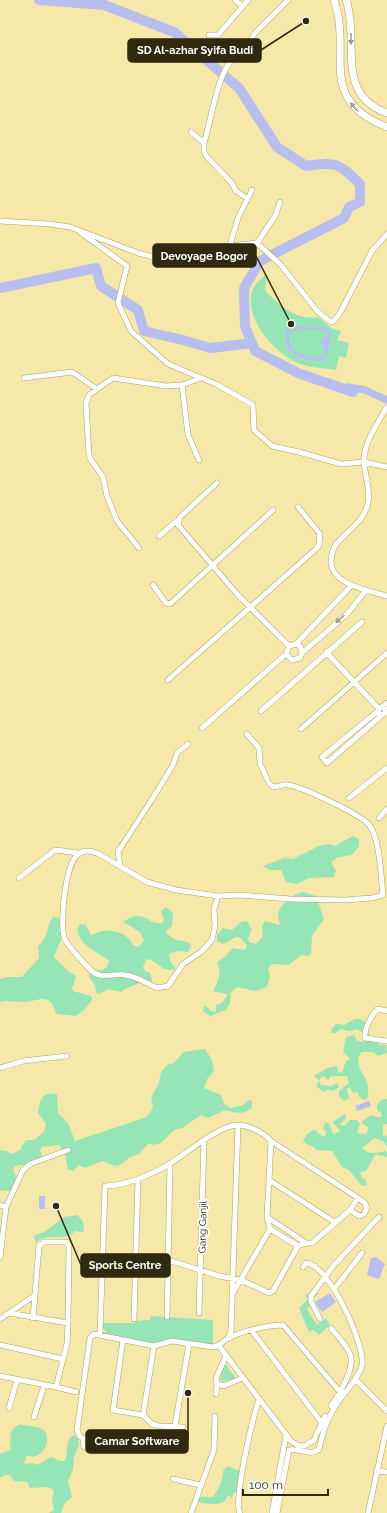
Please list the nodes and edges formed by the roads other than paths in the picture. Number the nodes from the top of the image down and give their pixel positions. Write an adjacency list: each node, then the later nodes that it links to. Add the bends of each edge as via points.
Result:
1 (236, 0): 6 (street)
2 (248, 0): 6 (street)
3 (288, 0): 11 (street, via 254,34 244,55 234,58 226,66)
4 (334, 0): 9 (street, one-way to 4, via 364,116 344,92 340,73 338,15)
5 (346, 0): 8 (street, one-way to 8, via 351,30 351,65 354,82 367,103)
6 (242, 6): 7 (street, via 218,35)
7 (209, 35)
8 (387, 113)
9 (387, 126)
10 (191, 132): 11 (street)
11 (204, 143): 13 (street, via 207,157 231,182 236,191)
12 (252, 190): 13 (street)
13 (248, 199): 19 (street, via 238,218)
14 (280, 202): 18 (street, via 275,216)
15 (0, 221): 16 (street, via 49,224)
16 (78, 230): 19 (street, via 138,253 178,263 212,249); 21 (street, via 126,265 118,302 131,331 168,364)
17 (387, 234): 18 (street, via 372,250 333,322 325,319 317,311 282,265)
18 (257, 243): 19 (street)
19 (230, 246)
20 (24, 378): 23 (street, via 72,372)
21 (201, 378): 22 (street); 26 (street, via 253,405 254,430 269,445 346,465)
22 (182, 385): 23 (street, via 166,386 113,378); 25 (street, via 188,435)
23 (97, 389): 33 (street, via 89,395 86,402 89,455 103,477 117,521)
24 (386, 408): 26 (street, via 366,447)
25 (199, 460)
26 (364, 462): 27 (street); 36 (street, via 369,492 368,505 360,522 337,543 332,553 331,564 335,572)
27 (387, 467)
28 (217, 483): 31 (street)
29 (298, 507): 39 (street, via 320,534 319,544 306,560)
30 (273, 510): 34 (street)
31 (178, 520): 32 (street); 34 (street, via 178,525)
32 (159, 536)
33 (139, 548)
34 (213, 566): 35 (street, via 170,604 166,603); 39 (street)
35 (153, 585)
36 (352, 585): 37 (street); 41 (street)
37 (366, 590): 38 (street); 44 (street, one-way to 44, via 348,613)
38 (387, 596)
39 (250, 608): 42 (street); 47 (street)
40 (362, 622): 43 (street)
41 (296, 644): 42 (street); 44 (street, via 300,646)
42 (289, 646): 46 (street)
43 (326, 652): 48 (street); 50 (street)
44 (302, 653): 46 (street, via 300,658 294,660)
45 (387, 653): 48 (street)
46 (286, 654): 53 (street)
47 (168, 680)
48 (353, 681): 49 (street); 54 (street)
49 (382, 707): 51 (street); 52 (street)
50 (262, 711)
51 (385, 714): 55 (street)
52 (358, 727): 55 (street); 57 (street)
53 (202, 728)
54 (301, 729)
55 (362, 732): 59 (street)
56 (247, 734): 67 (street, via 259,748 260,764 273,786 288,785 304,789 352,812 370,826 376,842)
57 (343, 739): 59 (street); 59 (street, via 322,757 327,763)
58 (188, 744): 65 (street, via 178,753 151,801 118,851)
59 (348, 744)
60 (387, 768): 61 (street)
61 (350, 798)
62 (387, 809): 63 (street)
63 (379, 818)
64 (79, 853): 65 (street, via 98,853); 66 (street, via 55,850); 68 (street, via 75,857 67,881 62,905 64,938 95,973 125,975 157,988 168,986 183,964 201,952 212,940 215,926 214,909)
65 (120, 866): 68 (street, via 147,882 176,890)
66 (19, 878)
67 (385, 894): 68 (street, via 372,898 345,900)
68 (218, 896)
69 (387, 1011): 70 (street, via 378,1010 374,1013 364,1034 365,1038)
70 (387, 1041)
71 (67, 1056): 72 (street, via 23,1061)
72 (0, 1068)
73 (238, 1125): 74 (street); 75 (street, via 266,1135); 98 (street)
74 (204, 1140): 77 (street); 96 (street, Gang Ganjil)
75 (271, 1141): 79 (street); 80 (street)
76 (68, 1150): 82 (street, via 26,1166)
77 (170, 1163): 78 (street); 94 (street)
78 (138, 1179): 91 (street, via 116,1186 105,1186); 93 (street)
79 (269, 1180): 84 (street); 86 (street)
80 (358, 1198): 83 (street); 83 (street, via 365,1203 365,1212 358,1216)
81 (0, 1205): 82 (street)
82 (6, 1207): 92 (street)
83 (350, 1210): 86 (street)
84 (267, 1217): 87 (street); 88 (street)
85 (379, 1217): 97 (street, via 334,1265)
86 (336, 1223): 88 (street, via 312,1243)
87 (270, 1229): 89 (street); 99 (street)
88 (306, 1243): 89 (street)
89 (298, 1246): 99 (street, via 271,1292 265,1293)
90 (362, 1253): 100 (street)
91 (103, 1256): 93 (street); 113 (street)
92 (0, 1257)
93 (136, 1257): 94 (street); 108 (street)
94 (168, 1260): 96 (street); 105 (street)
95 (303, 1267): 97 (street, via 306,1263 310,1264)
96 (201, 1270): 98 (street); 104 (street, Gang Ganjil)
97 (326, 1278): 100 (street); 109 (street, via 311,1296)
98 (232, 1279): 99 (street); 101 (street)
99 (241, 1280): 101 (street)
100 (335, 1288): 124 (street, via 344,1305 360,1351 362,1367)
101 (232, 1293): 114 (street, via 231,1331)
102 (34, 1296): 103 (street); 106 (street); 110 (street, via 39,1246 44,1242 66,1242 69,1246)
103 (9, 1313): 106 (street); 107 (street)
104 (199, 1314)
105 (167, 1317)
106 (33, 1318): 110 (street)
107 (0, 1319)
108 (134, 1319)
109 (320, 1319)
110 (68, 1323): 121 (street)
111 (331, 1328): 130 (street, via 352,1360)
112 (252, 1331): 114 (street); 130 (street, via 284,1326); 138 (street)
113 (100, 1335): 115 (street); 143 (street, via 94,1334 90,1338 77,1430)
114 (228, 1338): 119 (street)
115 (123, 1340): 118 (street); 135 (street, via 113,1410)
116 (189, 1344): 118 (street, via 172,1341); 119 (street); 139 (street)
117 (0, 1345): 121 (street)
118 (154, 1346): 135 (street)
119 (218, 1346): 120 (street)
120 (226, 1356): 123 (street); 126 (street, via 216,1378)
121 (63, 1359): 128 (street)
122 (0, 1376): 125 (street)
123 (242, 1378): 126 (street, via 224,1386); 132 (street)
124 (355, 1379): 134 (street); 153 (street, via 328,1418 320,1449 310,1452 289,1450)
125 (17, 1380): 127 (street); 133 (street)
126 (217, 1384): 131 (street)
127 (44, 1386): 128 (street); 137 (street)
128 (56, 1387): 129 (street)
129 (76, 1392)
130 (340, 1392): 138 (street)
131 (216, 1394)
132 (259, 1400): 142 (street); 151 (street, via 249,1435 239,1495)
133 (9, 1408)
134 (387, 1411)
135 (143, 1415): 139 (street, via 152,1424)
136 (215, 1416): 149 (street, via 214,1450)
137 (34, 1417)
138 (322, 1423): 142 (street, via 314,1440 304,1446 297,1445)
139 (175, 1426): 141 (street)
140 (387, 1426): 146 (street)
141 (183, 1427)
142 (286, 1435): 152 (street)
143 (83, 1438): 144 (street); 144 (street, via 84,1447 99,1449)
144 (101, 1441): 145 (street)
145 (143, 1449)
146 (376, 1471): 147 (street); 154 (street)
147 (387, 1472)
148 (173, 1478): 149 (street)
149 (201, 1485): 150 (street)
150 (191, 1513)
151 (240, 1513)
152 (272, 1513)
153 (278, 1513)
154 (368, 1513)

